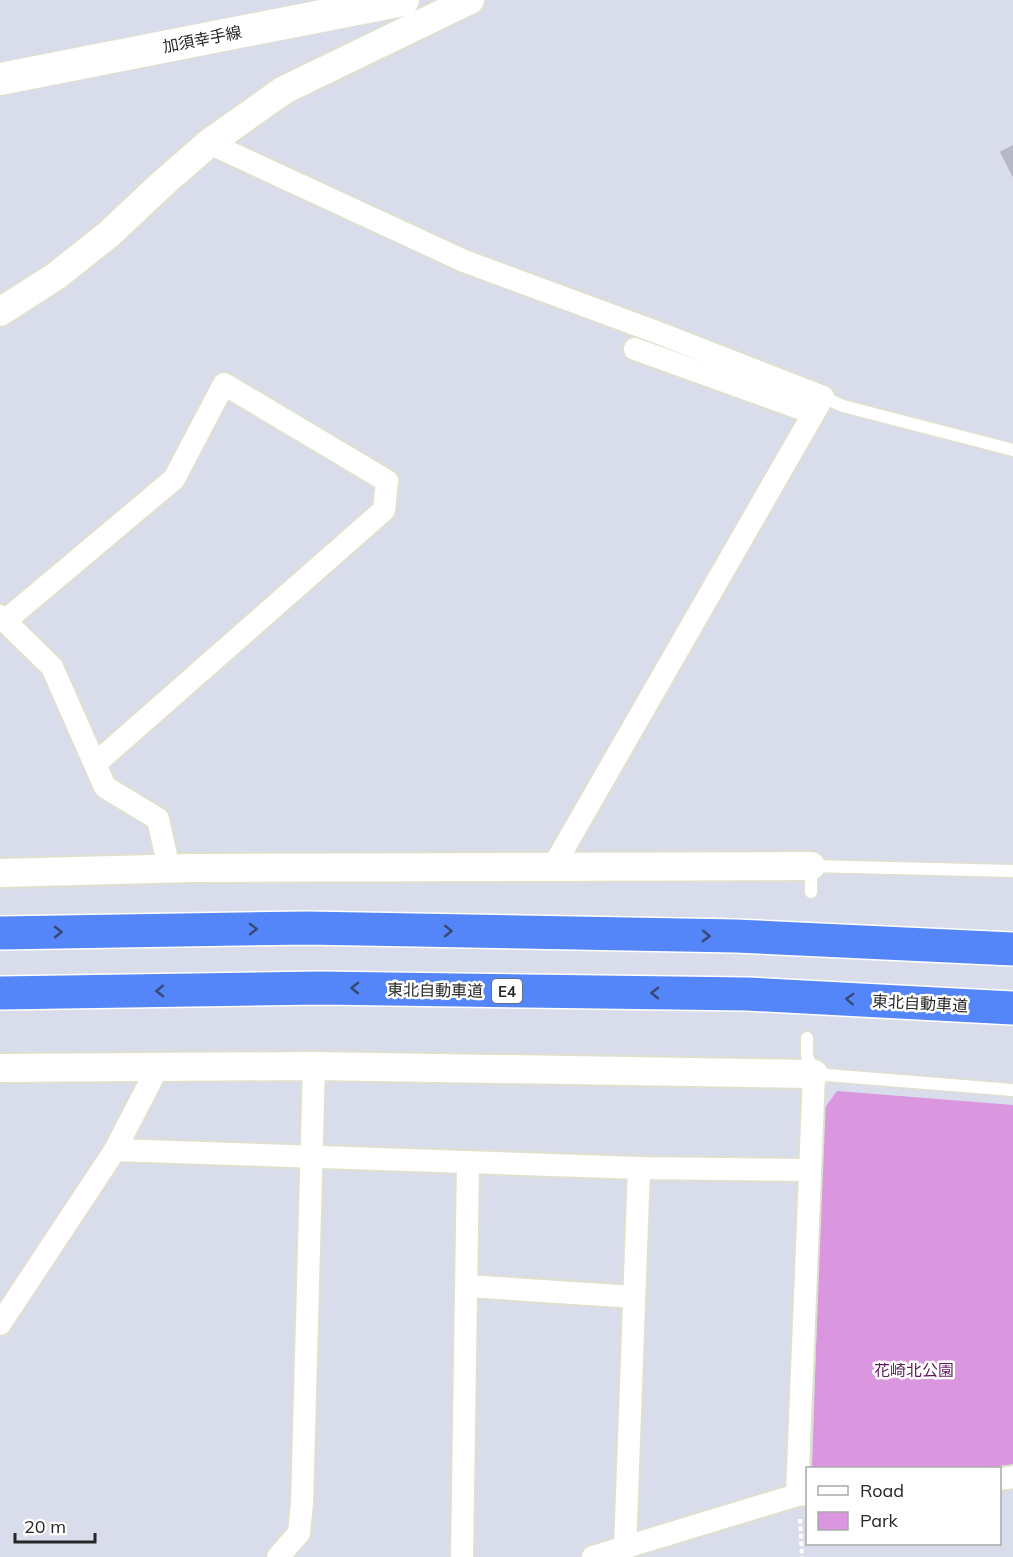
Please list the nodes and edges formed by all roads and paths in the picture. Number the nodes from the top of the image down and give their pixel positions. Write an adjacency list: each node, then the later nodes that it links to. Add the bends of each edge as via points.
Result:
1 (403, 0): 3 (main road, 加須幸手線)
2 (470, 0): 4 (street, via 284,90)
3 (0, 79)
4 (209, 143): 5 (street, via 109,234 56,276); 7 (street, via 464,261 659,333)
5 (0, 312)
6 (635, 349): 7 (street)
7 (818, 405): 8 (lane, via 843,406); 11 (street)
8 (1013, 450)
9 (3, 619): 10 (street, via 52,667); 10 (street, via 174,478 224,384 387,481 384,510)
10 (95, 764): 12 (street, via 105,787 158,819)
11 (553, 867): 12 (street); 15 (street)
12 (169, 869): 14 (street)
13 (1013, 871): 15 (lane)
14 (0, 873)
15 (811, 879)
16 (0, 933): 17 (highway, one-way to 17, via 319,928 736,936)
17 (1013, 949)
18 (0, 993): 19 (highway, 東北自動車道 / E4, one-way to 18, via 747,994 368,988)
19 (1013, 1008)
20 (807, 1038): 24 (lane, via 807,1056)
21 (158, 1066): 22 (street); 23 (street); 26 (street)
22 (314, 1066): 24 (street); 27 (street)
23 (0, 1068)
24 (814, 1074): 25 (lane); 30 (street)
25 (1013, 1090)
26 (115, 1150): 27 (street); 33 (street)
27 (310, 1157): 28 (street); 36 (street, via 302,1503 299,1533)
28 (468, 1162): 29 (street); 31 (street)
29 (639, 1168): 30 (street); 32 (street)
30 (809, 1170): 34 (street)
31 (468, 1286): 32 (street); 37 (street)
32 (634, 1297): 35 (street)
33 (0, 1324)
34 (802, 1494): 35 (street); 39 (path)
35 (625, 1549): 38 (street)
36 (278, 1557)
37 (462, 1557)
38 (593, 1557)
39 (802, 1557)

